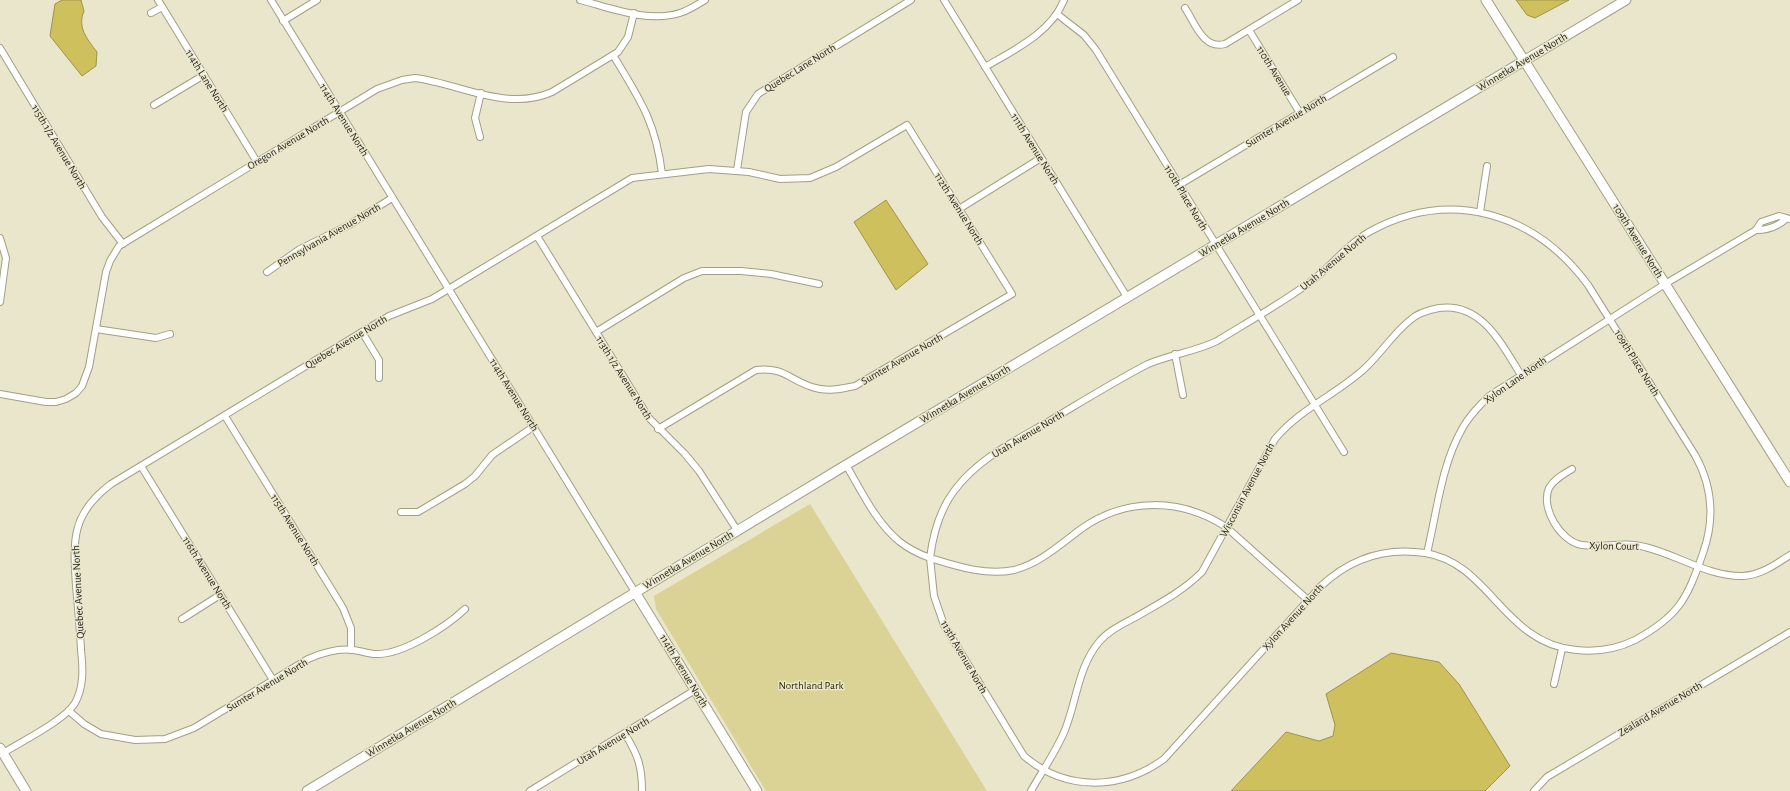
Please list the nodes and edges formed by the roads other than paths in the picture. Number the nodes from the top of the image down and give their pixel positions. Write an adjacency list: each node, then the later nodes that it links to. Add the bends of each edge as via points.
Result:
1 (158, 0): 12 (street, 114th Lane North)
2 (271, 0): 17 (street, 114th Avenue North)
3 (317, 0): 17 (street)
4 (580, 0): 15 (street)
5 (705, 0): 15 (street, via 682,13 670,16)
6 (911, 0): 34 (street, Quebec Lane North, via 758,94 746,112)
7 (944, 0): 23 (street, 111th Avenue North)
8 (1064, 0): 16 (street)
9 (1297, 0): 18 (street)
10 (1486, 0): 22 (street, 109th Avenue North)
11 (1626, 0): 22 (street, Winnetka Avenue North)
12 (162, 6): 14 (street); 24 (street, 114th Lane North)
13 (1185, 8): 18 (street, via 1203,37 1213,45 1225,44)
14 (151, 13)
15 (634, 13): 20 (street, Oregon Avenue North, via 628,36)
16 (1057, 14): 23 (street, via 1040,32); 36 (street, 110th Place North, via 1084,35 1096,50)
17 (283, 21): 27 (street, 114th Avenue North)
18 (1249, 30): 28 (street, 110th Avenue)
19 (0, 48): 43 (street, 115th 1/2 Avenue North, via 102,217)
20 (613, 55): 25 (street, Oregon Avenue North, via 541,97 515,101); 35 (street, via 651,121)
21 (1393, 58): 28 (street, Sumter Avenue North)
22 (1523, 62): 44 (street, Winnetka Avenue North); 48 (street, 109th Avenue North)
23 (985, 68): 31 (street, 111th Avenue North)
24 (204, 75): 26 (street); 32 (street, 114th Lane North)
25 (481, 93): 27 (street, Oregon Avenue North, via 415,78 377,89); 30 (street, via 475,118)
26 (154, 105)
27 (339, 112): 32 (street, Oregon Avenue North); 37 (street, 114th Avenue North)
28 (1300, 113): 36 (street, Sumter Avenue North)
29 (907, 125): 34 (street, Quebec Avenue North, via 836,167 810,178 780,179); 38 (street, 112th Avenue North)
30 (480, 137)
31 (1041, 158): 38 (street); 51 (street, 111th Avenue North)
32 (257, 162): 43 (street, Oregon Avenue North)
33 (1487, 166): 39 (street)
34 (737, 170): 35 (street, Quebec Avenue North, via 709,169)
35 (662, 174): 41 (street, Quebec Avenue North, via 639,176 625,181)
36 (1179, 185): 44 (street, 110th Place North)
37 (392, 198): 45 (street, Pennsylvania Avenue North, via 349,225 300,249); 49 (street, 114th Avenue North)
38 (959, 209): 50 (street, 112th Avenue North)
39 (1480, 212): 53 (street, Utah Avenue North, via 1433,210 1389,222 1350,245 1312,281); 54 (street, 109th Place North, via 1521,225 1558,250 1579,272)
40 (1788, 219): 48 (street, via 1767,230 1756,230)
41 (536, 236): 49 (street, Quebec Avenue North); 57 (street, 113th 1/2 Avenue North)
42 (0, 238): 46 (street, via 6,258)
43 (123, 244): 55 (street, Oregon Avenue North, via 110,261 106,272)
44 (1216, 245): 51 (street, Winnetka Avenue North); 53 (street, 110th Place North)
45 (267, 272)
46 (2, 275): 52 (street)
47 (819, 284): 57 (street, via 771,274 702,271 684,278)
48 (1666, 284): 54 (street, Xylon Lane North); 72 (street, 109th Avenue North)
49 (448, 289): 56 (street, Quebec Avenue North, via 419,306 389,316); 66 (street, 114th Avenue North)
50 (1012, 294): 67 (street, Sumter Avenue North, via 855,386 818,389 778,370 756,370)
51 (1127, 297): 69 (street, Winnetka Avenue North)
52 (0, 302)
53 (1259, 315): 59 (street, Utah Avenue North, via 1204,348); 64 (street, 110th Place North)
54 (1609, 319): 60 (street, Xylon Lane North); 79 (street, 109th Place North, via 1695,455 1708,483 1711,498 1710,529)
55 (96, 329): 58 (street, via 156,338); 62 (street, Oregon Avenue North, via 89,368 82,386 76,393 66,399 46,402)
56 (362, 332): 61 (street, via 379,360); 65 (street, Quebec Avenue North)
57 (596, 332): 67 (street, 113th 1/2 Avenue North, via 640,405)
58 (170, 334)
59 (1175, 354): 63 (street); 78 (street, Utah Avenue North, via 1160,358 1134,371 975,467 953,492 940,515)
60 (1521, 375): 64 (street, Wisconsin Avenue North, via 1488,326 1467,312 1443,308 1430,310 1410,320 1364,370); 76 (street, Xylon Lane North, via 1489,396 1462,428 1447,467)
61 (379, 378)
62 (0, 394)
63 (1183, 395)
64 (1315, 404): 68 (street, 110th Place North); 74 (street, Wisconsin Avenue North, via 1287,424 1275,439)
65 (225, 416): 70 (street, Quebec Avenue North); 87 (street, 115th Avenue North, via 343,608 351,628)
66 (533, 427): 73 (street, via 492,455 465,484 418,512); 80 (street, 114th Avenue North)
67 (658, 429): 75 (street, 113th 1/2 Avenue North, via 699,471)
68 (1344, 452)
69 (846, 465): 75 (street, Winnetka Avenue North); 78 (street, via 886,529 899,542)
70 (141, 466): 81 (street, 116th Avenue North); 91 (street, Quebec Avenue North, via 100,493 83,514 78,527 74,555 83,670 80,693)
71 (1572, 469): 79 (street, Xylon Court, via 1555,480 1547,499 1551,515 1567,538 1581,545 1614,544 1645,547)
72 (1790, 482)
73 (401, 512)
74 (1226, 527): 78 (street, via 1209,517 1182,507 1148,504 1130,506 1096,519 1030,564 1014,570 976,570); 82 (street); 94 (street, Wisconsin Avenue North, via 1208,563 1191,584 1109,632 1099,642 1085,665 1065,730)
75 (737, 530): 80 (street, Winnetka Avenue North)
76 (1427, 553): 82 (street, Xylon Avenue North, via 1404,550 1385,551 1367,556 1334,573); 86 (street, Xylon Avenue North, via 1457,565 1471,575 1522,628 1546,643)
77 (1790, 555): 79 (street, via 1768,569 1745,576 1724,575)
78 (930, 558): 94 (street, 113th Avenue North, via 934,596 944,625 1020,751)
79 (1699, 566): 86 (street, Xylon Avenue North, via 1680,606 1669,618 1650,631 1628,643 1609,649)
80 (636, 592): 90 (street, 114th Avenue North); 98 (street, Winnetka Avenue North)
81 (220, 595): 84 (street); 88 (street, 116th Avenue North)
82 (1308, 600): 95 (street, Xylon Avenue North, via 1164,759 1138,779)
83 (465, 609): 87 (street, Sumter Avenue North, via 455,619 401,650 374,654)
84 (182, 619)
85 (1790, 632): 103 (street, Zealand Avenue North, via 1547,777)
86 (1562, 649): 89 (street)
87 (351, 650): 88 (street, Sumter Avenue North, via 321,653)
88 (273, 680): 91 (street, Sumter Avenue North, via 194,728 165,739 135,740 101,734)
89 (1554, 684)
90 (695, 690): 92 (street, Utah Avenue North); 101 (street, 114th Avenue North)
91 (69, 711): 93 (street, Quebec Avenue North)
92 (625, 734): 99 (street, Utah Avenue North); 100 (street, via 638,754 641,764)
93 (2, 751): 97 (street)
94 (1041, 773): 96 (street, via 1065,786); 102 (street, Wisconsin Avenue North)
95 (1117, 787)
96 (1078, 789)
97 (26, 791)
98 (307, 791)
99 (530, 791)
100 (642, 791)
101 (757, 791)
102 (1031, 791)
103 (1534, 791)

